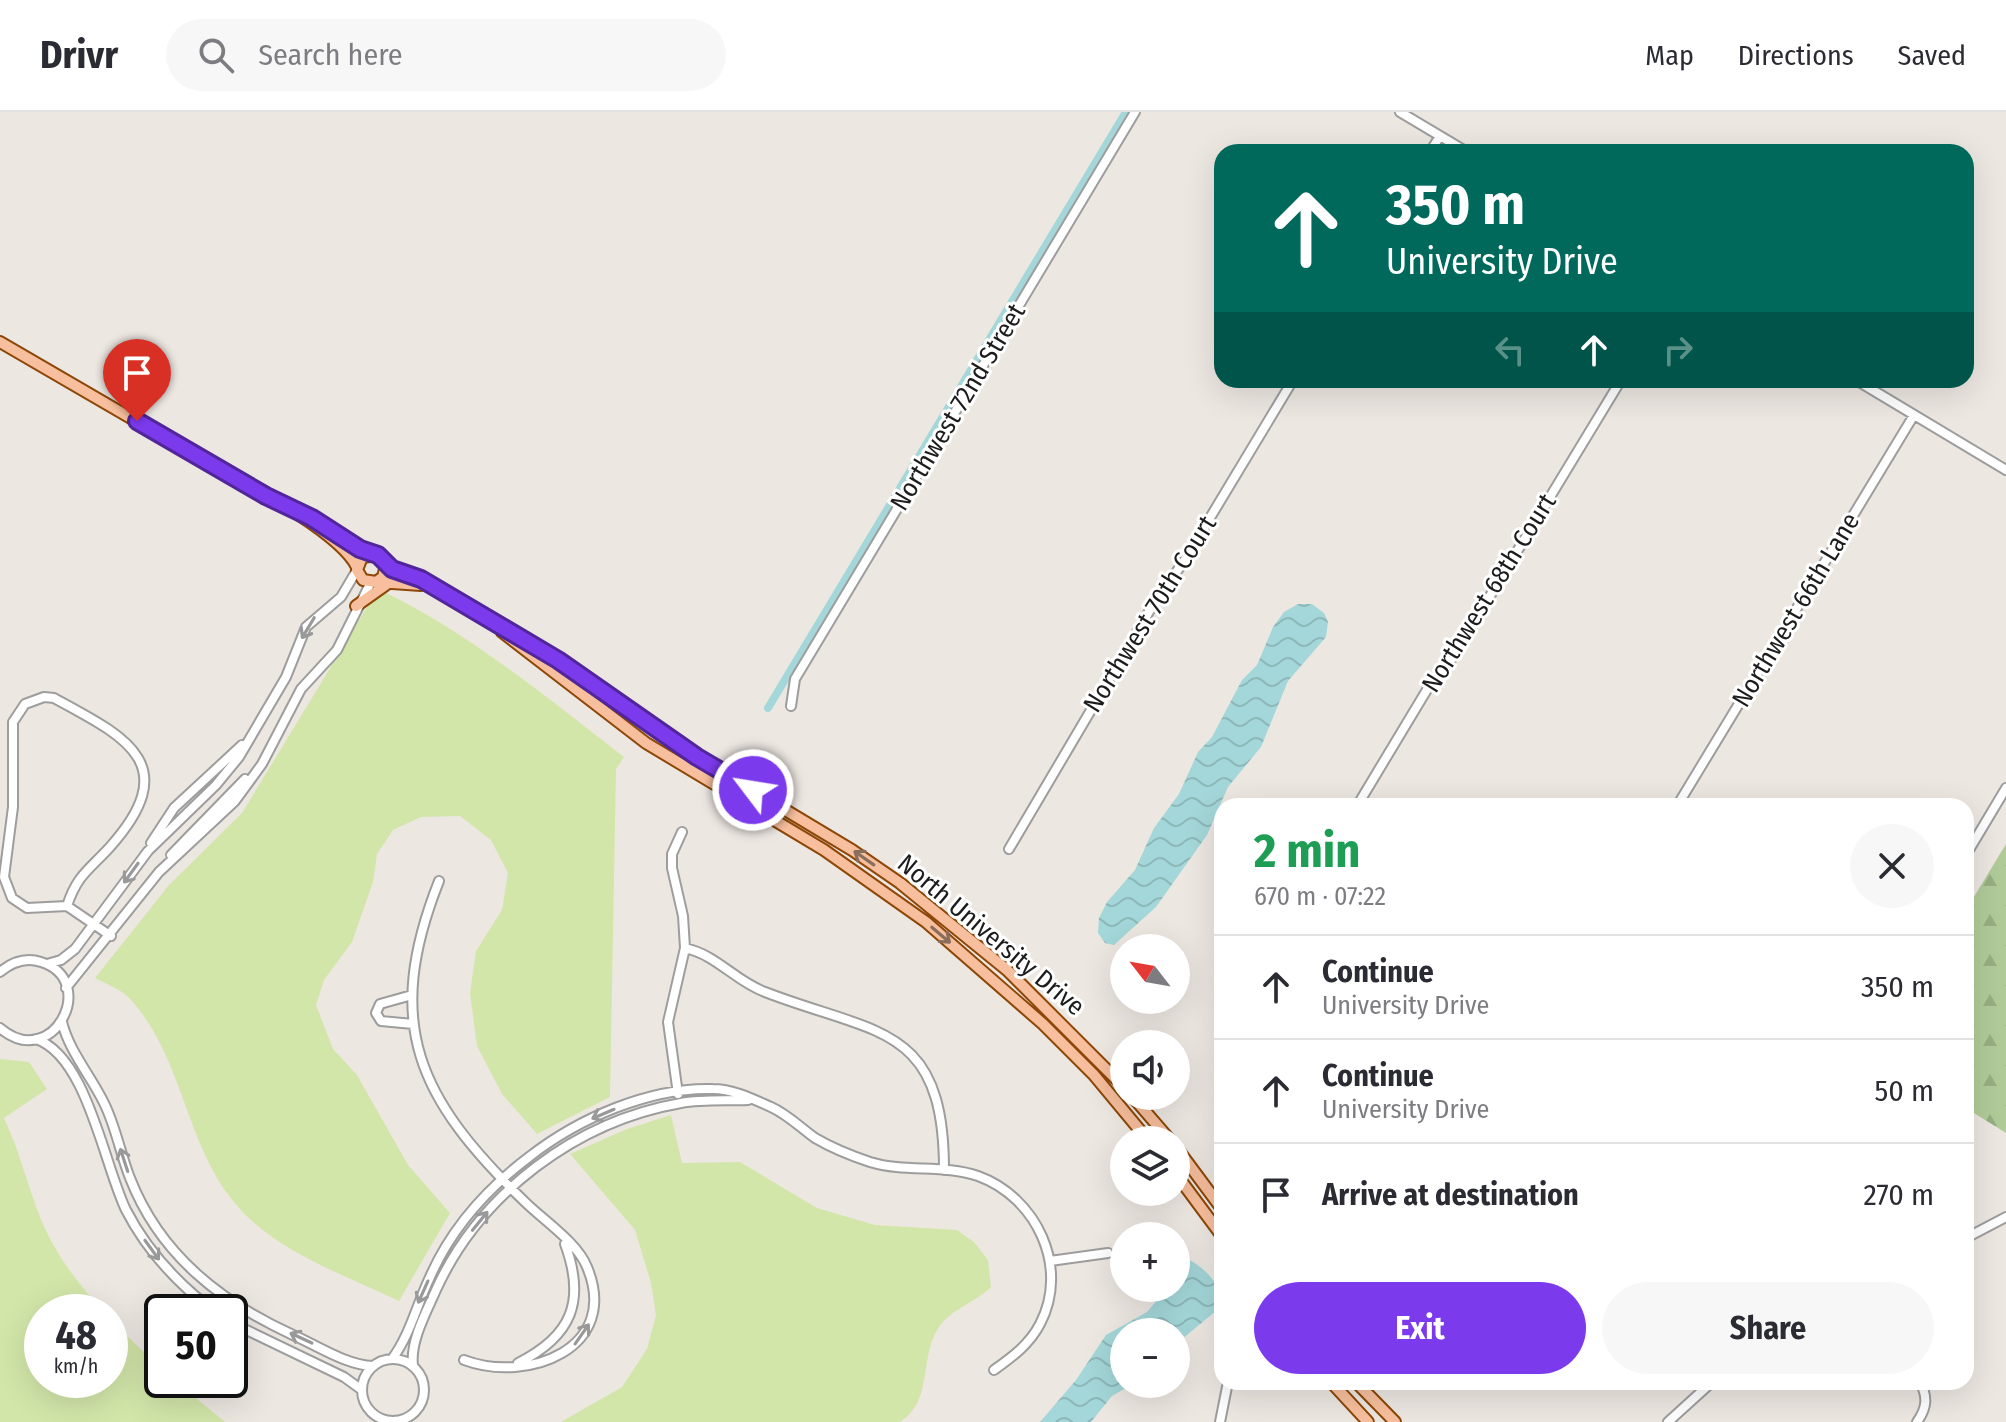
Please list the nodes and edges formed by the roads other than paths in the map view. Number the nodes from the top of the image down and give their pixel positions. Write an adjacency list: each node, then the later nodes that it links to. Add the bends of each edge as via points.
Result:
1 (1135, 112): 21 (street, Northwest 72nd Street, via 795,679)
2 (1400, 112): 3 (street)
3 (1440, 136): 4 (street); 5 (street)
4 (1435, 144)
5 (1454, 144)
6 (0, 342): 12 (main road)
7 (1288, 388): 33 (street, Northwest 70th Court)
8 (1616, 388): 27 (street, Northwest 68th Court)
9 (1869, 388): 10 (street)
10 (1914, 415): 11 (street); 28 (street, Northwest 66th Lane)
11 (2006, 470)
12 (266, 496): 13 (main road); 15 (main road, via 347,551)
13 (370, 553): 14 (main road); 15 (main road)
14 (386, 565): 16 (main road); 18 (main road, North University Drive)
15 (357, 568): 16 (main road, via 363,580); 22 (street, one-way to 22, via 341,597 306,627)
16 (374, 582): 17 (main road); 19 (street)
17 (392, 582): 18 (main road); 19 (main road)
18 (431, 588): 20 (main road, North University Drive)
19 (356, 606): 23 (street, via 337,650 301,689)
20 (495, 625): 45 (main road, North University Drive, one-way to 20, via 900,883 697,757 558,660); 48 (main road, North University Drive, one-way to 48, via 646,743 893,897)
21 (791, 706)
22 (265, 712): 23 (street); 24 (street)
23 (282, 722): 25 (street)
24 (248, 739): 29 (street, via 216,785); 34 (street, via 174,808)
25 (267, 750): 31 (street); 35 (street, via 235,801)
26 (2006, 788): 32 (street)
27 (1362, 798)
28 (1682, 798)
29 (173, 825): 31 (street); 34 (street)
30 (682, 832): 40 (street, via 672,868)
31 (186, 838): 35 (street)
32 (1974, 842)
33 (1009, 849)
34 (148, 851): 38 (street, one-way to 38)
35 (159, 872): 39 (street)
36 (439, 881): 44 (street, via 417,946)
37 (67, 906): 37 (street, via 78,877 125,825 145,776 127,741 44,697 25,704 13,722 13,805 4,877 12,898 27,908); 38 (street)
38 (94, 923): 39 (street); 41 (street, via 75,949)
39 (111, 936): 43 (street)
40 (685, 948): 54 (street, via 668,1022); 61 (street, via 710,956 764,992 870,1026 894,1040 934,1089 942,1111)
41 (47, 964): 42 (street, via 24,960); 43 (street)
42 (0, 972)
43 (66, 988): 46 (street)
44 (412, 995): 47 (street); 47 (street, via 380,1004 376,1013 381,1021)
45 (1054, 1013): 48 (main road); 51 (main road, North University Drive)
46 (62, 1022): 50 (street); 52 (street)
47 (413, 1024): 62 (street, via 442,1108)
48 (1043, 1024): 58 (main road, North University Drive)
49 (0, 1031): 50 (street)
50 (36, 1039): 53 (street, via 56,1051)
51 (1110, 1072)
52 (94, 1084): 53 (street); 78 (street, one-way to 52, via 351,1362 259,1319 193,1272 161,1236 140,1201)
53 (82, 1090): 72 (street, one-way to 72, via 116,1186 138,1229 165,1266)
54 (678, 1091): 55 (street, via 714,1088); 56 (street); 62 (street, one-way to 62, via 600,1115 561,1135)
55 (754, 1100): 56 (street); 61 (street, via 818,1140 871,1163)
56 (680, 1103): 63 (street, via 603,1127)
57 (1144, 1110): 59 (main road)
58 (1136, 1126)
59 (1158, 1126)
60 (1190, 1166): 65 (main road)
61 (944, 1170): 71 (street, via 980,1177 1008,1192 1031,1216)
62 (502, 1180): 63 (street); 74 (street, one-way to 74, via 449,1242)
63 (510, 1188): 69 (street); 76 (street, one-way to 63, via 415,1346 442,1277)
64 (1190, 1193): 67 (main road)
65 (1214, 1198)
66 (2006, 1217): 68 (street)
67 (1214, 1225)
68 (1974, 1234)
69 (564, 1239): 77 (street, via 575,1278 570,1314 550,1344); 77 (street, one-way to 69, via 564,1354 590,1323 594,1285 585,1262)
70 (1108, 1253): 71 (street)
71 (1050, 1261): 79 (street, via 1049,1293 1039,1325 1020,1351)
72 (195, 1294)
73 (248, 1331): 80 (street)
74 (392, 1359): 76 (street); 78 (street)
75 (464, 1360): 77 (street)
76 (413, 1365): 86 (street, via 425,1391 415,1413 394,1422)
77 (515, 1365)
78 (373, 1366): 80 (street)
79 (994, 1370)
80 (362, 1390): 86 (street)
81 (1226, 1390): 87 (street)
82 (1338, 1390): 88 (main road)
83 (1364, 1390): 89 (main road)
84 (1703, 1390): 90 (street)
85 (1924, 1390): 91 (street, via 1925,1406)
86 (373, 1418)
87 (1220, 1422)
88 (1368, 1422)
89 (1395, 1422)
90 (1668, 1422)
91 (1917, 1422)

